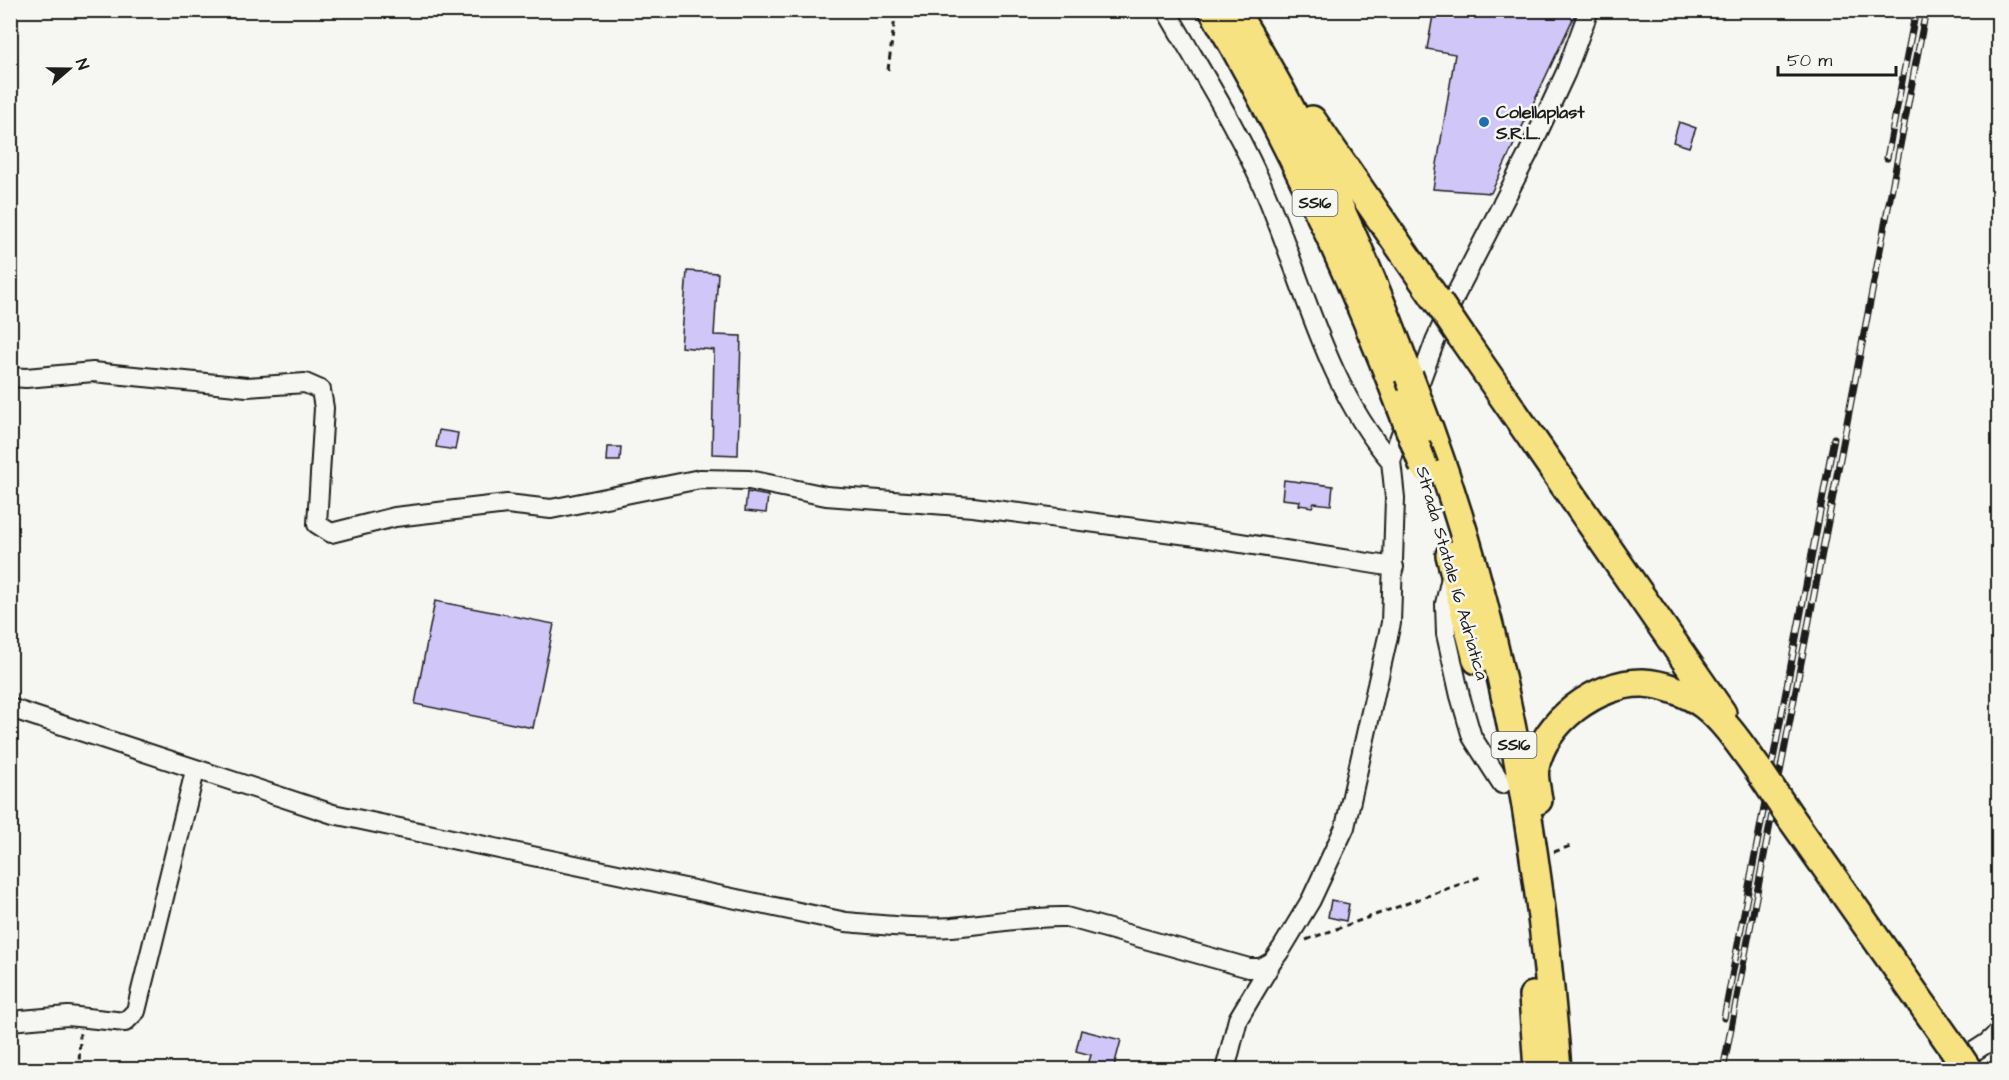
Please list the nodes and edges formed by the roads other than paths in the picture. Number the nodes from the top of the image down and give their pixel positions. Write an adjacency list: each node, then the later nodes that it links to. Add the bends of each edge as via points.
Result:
1 (1166, 10): 7 (street, via 1248,152 1325,349 1367,430)
2 (1213, 10): 17 (highway, Strada Statale 16 Adriatica / SS16, bridge, via 1275,122 1327,228 1424,467 1489,708 1519,873)
3 (1589, 10): 5 (street, via 1566,72 1527,156)
4 (1237, 14): 5 (highway); 18 (highway, Strada Statale 16 Adriatica / SS16, bridge, via 1340,208 1409,376 1466,542 1510,721 1539,892)
5 (1447, 298): 7 (street); 11 (highway, bridge, via 1461,336 1645,598)
6 (10, 377): 8 (street, via 93,372 248,387 305,383 321,390 324,408 316,524 331,532 395,517 507,504 551,509 700,479 749,480 826,496 973,507)
7 (1391, 461): 8 (street)
8 (1394, 567): 12 (street, via 1391,623 1382,674 1346,827 1311,900)
9 (10, 708): 10 (street)
10 (195, 771): 12 (street, via 344,816 846,922 911,928 1066,917 1249,968 1261,968); 13 (street, via 136,1011 125,1022 80,1016)
11 (1760, 772): 15 (highway, bridge); 18 (highway, via 1703,704 1676,691 1643,683 1604,690 1573,710 1548,736 1534,769 1563,982)
12 (1277, 955): 16 (street, via 1238,1019)
13 (10, 1021)
14 (1998, 1033): 15 (street)
15 (1956, 1064)
16 (1225, 1070)
17 (1538, 1070)
18 (1557, 1070)

